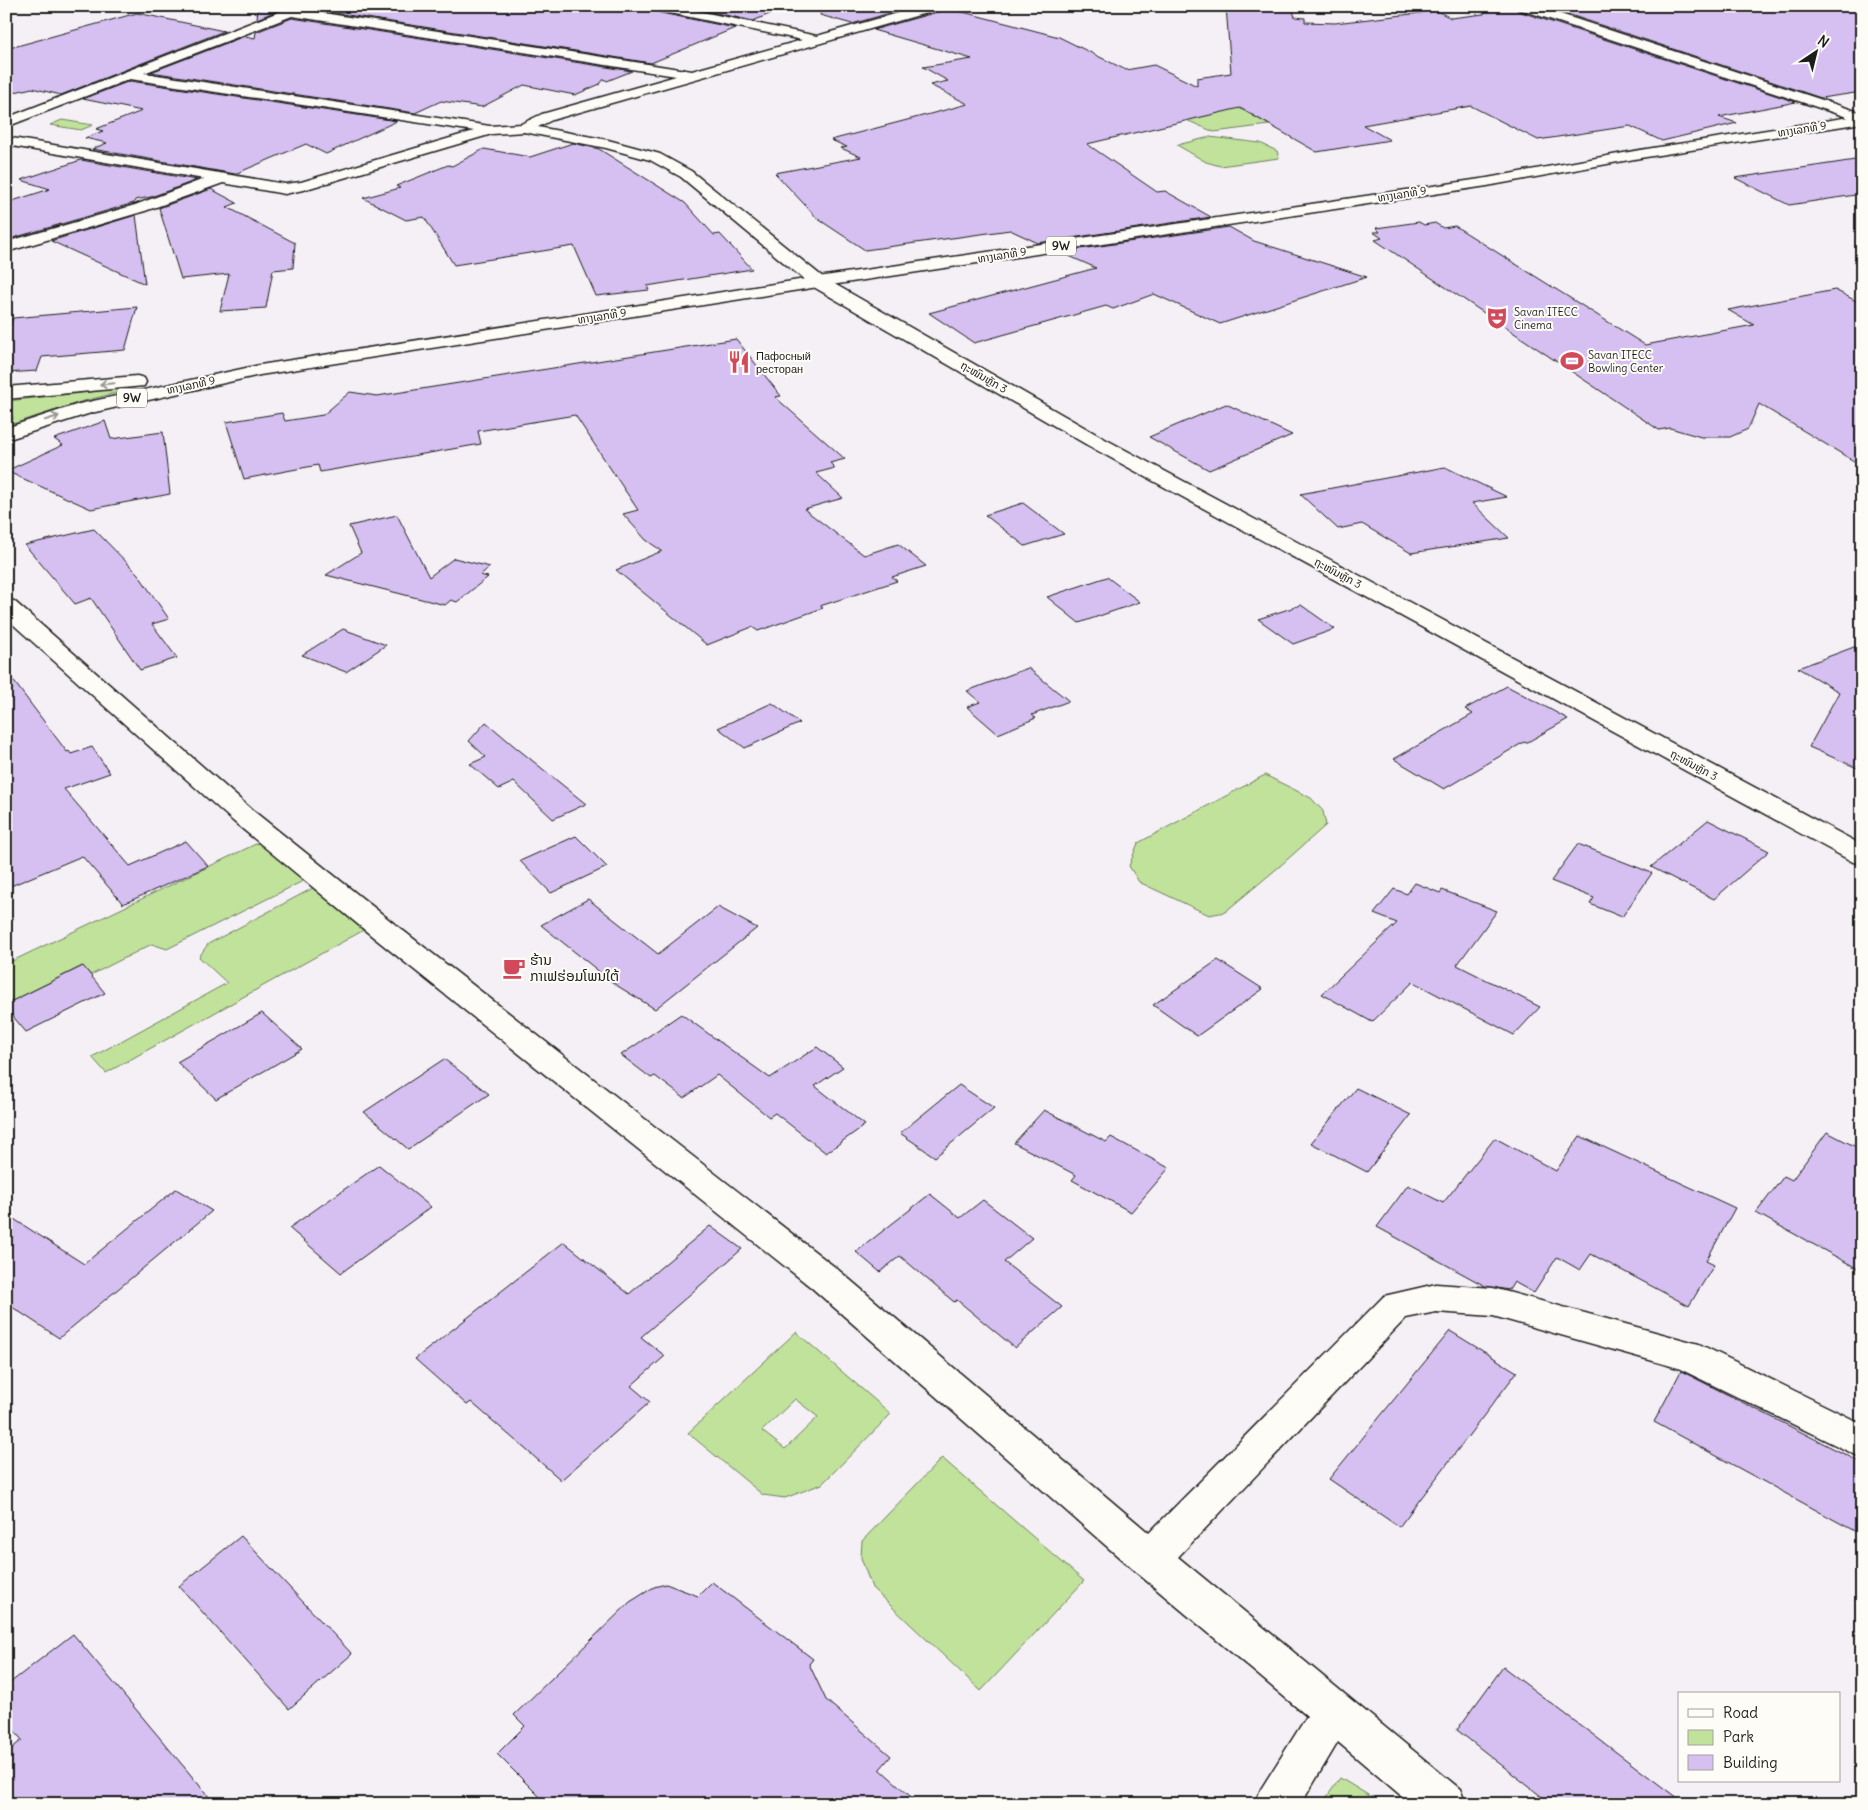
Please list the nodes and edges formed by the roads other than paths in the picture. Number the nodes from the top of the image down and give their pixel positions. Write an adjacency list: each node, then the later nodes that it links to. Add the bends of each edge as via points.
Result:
1 (306, 6): 5 (street)
2 (656, 6): 6 (street)
3 (936, 6): 6 (street)
4 (1523, 6): 9 (street)
5 (292, 12): 7 (street); 8 (street)
6 (817, 40): 8 (street)
7 (130, 75): 10 (street); 12 (street)
8 (695, 75): 11 (street, via 574,108)
9 (1862, 118): 16 (street, ທາງເລກທີ 9 / 9W, via 1487,182)
10 (6, 123)
11 (524, 128): 12 (street); 16 (street, ຖະໜົນຫຼັກ 3, via 608,144 655,157 686,174)
12 (491, 130): 14 (street, via 302,186 284,189)
13 (6, 141): 14 (street)
14 (220, 179): 15 (street, via 140,208)
15 (6, 248)
16 (818, 282): 17 (street, ທາງເລກທີ 9 / 9W); 21 (street, ຖະໜົນຫຼັກ 3, via 1096,442)
17 (260, 370): 18 (street, ທາງເລກທີ 9 / 9W, one-way to 18); 19 (street, ທາງເລກທີ 9 / 9W, one-way to 17, via 86,408)
18 (6, 393)
19 (6, 434)
20 (6, 606): 23 (street, via 242,815 824,1278)
21 (1862, 856)
22 (1862, 1442): 23 (street, via 1687,1355 1493,1302 1436,1298 1396,1306)
23 (1150, 1558): 24 (street)
24 (1334, 1711): 25 (street); 26 (street)
25 (1276, 1804)
26 (1445, 1804)

